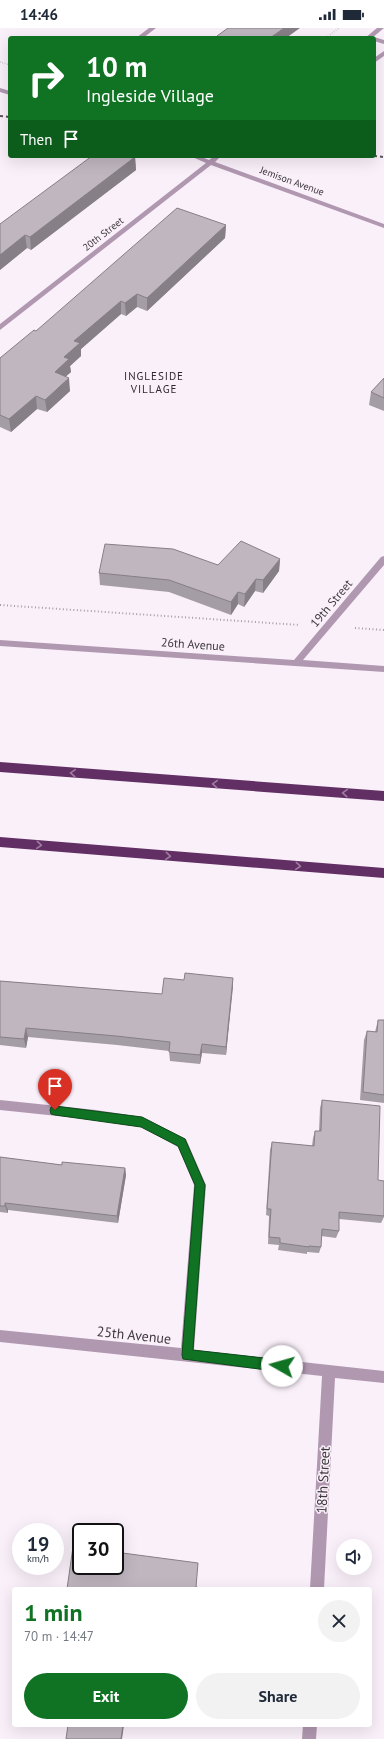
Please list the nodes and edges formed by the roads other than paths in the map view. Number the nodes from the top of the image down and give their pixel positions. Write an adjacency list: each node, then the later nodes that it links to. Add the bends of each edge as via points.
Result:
1 (153, 28): 3 (street)
2 (381, 28): 4 (street)
3 (142, 36)
4 (373, 36)
5 (384, 53): 6 (street)
6 (376, 59)
7 (199, 158): 9 (street, Jemison Avenue)
8 (215, 158): 9 (street, 20th Street)
9 (210, 162): 10 (street, Jemison Avenue); 11 (street, 20th Street)
10 (384, 226)
11 (0, 328)
12 (384, 559): 14 (street, 19th Street)
13 (0, 643): 14 (street, 26th Avenue)
14 (296, 663): 15 (street, 26th Avenue)
15 (384, 669)
16 (0, 767): 17 (highway, one-way to 16)
17 (384, 796)
18 (0, 842): 19 (highway, one-way to 19)
19 (384, 873)
20 (0, 1105): 22 (street, via 142,1122 182,1143 200,1185)
21 (0, 1336): 22 (street, 25th Avenue)
22 (187, 1355): 23 (street, 25th Avenue)
23 (329, 1372): 24 (street, 25th Avenue); 25 (street, 18th Street)
24 (384, 1377)
25 (317, 1587)
26 (310, 1727): 27 (street)
27 (309, 1739)

